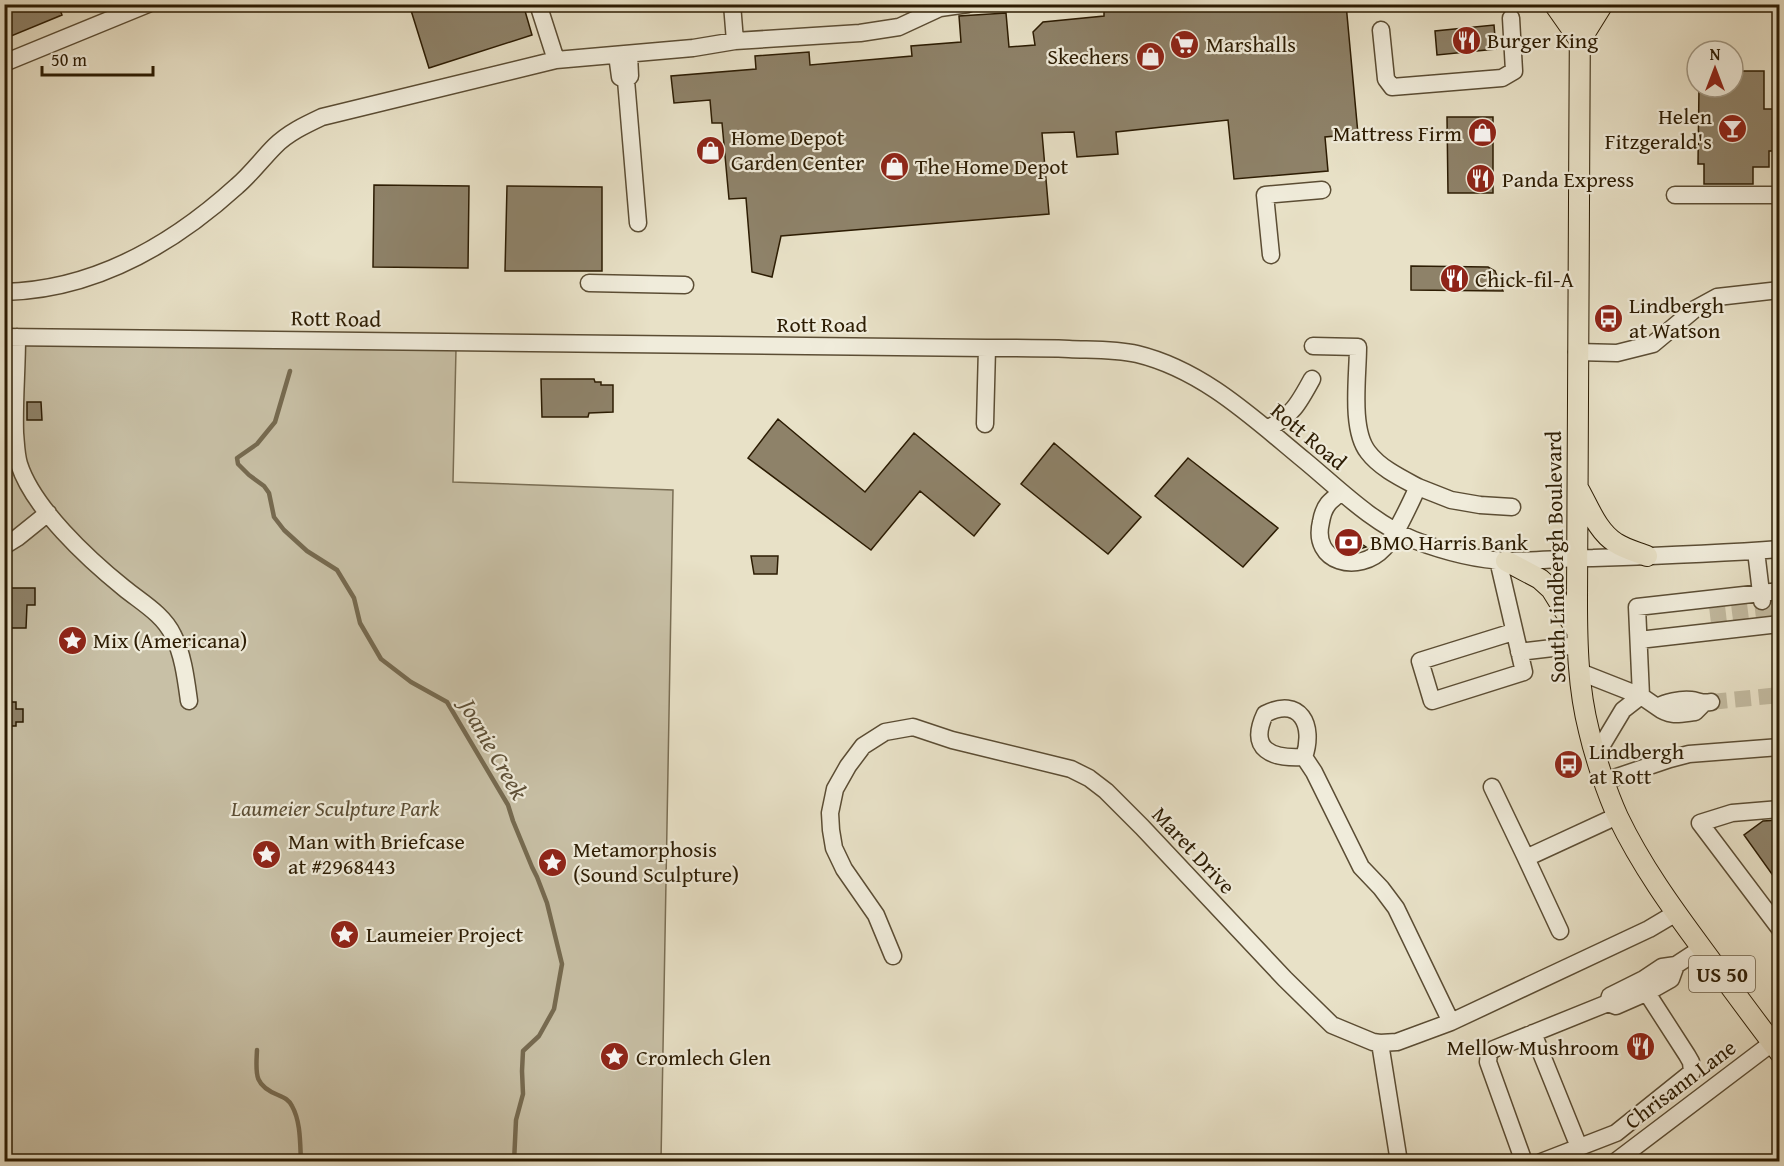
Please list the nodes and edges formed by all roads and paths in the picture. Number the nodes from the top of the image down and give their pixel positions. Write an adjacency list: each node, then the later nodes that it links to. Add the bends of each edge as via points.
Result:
1 (148, 4): 14 (street)
2 (538, 4): 13 (street)
3 (732, 4): 10 (street)
4 (968, 4): 10 (street, via 940,8 899,27)
5 (1554, 4): 11 (main road)
6 (1580, 4): 11 (main road, South Lindbergh Boulevard / US 50)
7 (1603, 4): 11 (main road)
8 (1511, 18): 9 (street, via 1514,71 1502,78 1392,87 1386,79)
9 (1381, 30)
10 (735, 41): 12 (street)
11 (1580, 41): 27 (main road, South Lindbergh Boulevard / US 50)
12 (623, 54): 13 (street); 18 (street, via 630,76 626,80)
13 (556, 60): 23 (street, via 322,117 282,140 206,213 126,264 66,284)
14 (4, 63)
15 (1322, 190): 19 (street, via 1265,195)
16 (1778, 194): 17 (street)
17 (1675, 195)
18 (638, 223)
19 (1271, 255)
20 (590, 283): 21 (street)
21 (685, 285)
22 (1779, 290): 27 (street, via 1717,297 1695,309 1653,344 1617,353)
23 (4, 292)
24 (11, 337): 26 (street, Rott Road); 35 (street, via 18,462 28,485)
25 (1313, 346): 32 (street, via 1358,347 1361,439 1378,461)
26 (987, 348): 29 (street); 30 (street, Rott Road, via 1097,350 1150,358 1188,372)
27 (1577, 352): 31 (main road, South Lindbergh Boulevard / US 50)
28 (1312, 379): 30 (street, via 1297,407)
29 (985, 424)
30 (1267, 429): 33 (street, Rott Road)
31 (1577, 486): 40 (main road, via 1607,536); 41 (main road, South Lindbergh Boulevard / US 50)
32 (1418, 487): 34 (street, via 1451,500); 36 (street)
33 (1341, 492): 36 (street, Rott Road); 36 (street, via 1328,504 1319,528 1328,554 1344,563 1364,561 1384,548)
34 (1512, 507)
35 (48, 513): 37 (street); 53 (street, via 102,570 164,621 179,652)
36 (1395, 530): 42 (street, Rott Road, via 1450,552)
37 (4, 546)
38 (1779, 549): 39 (street, Rott Road)
39 (1756, 550): 40 (street, Rott Road); 45 (street)
40 (1647, 556): 41 (street, Rott Road)
41 (1577, 558): 42 (street, Rott Road); 48 (main road, South Lindbergh Boulevard / US 50)
42 (1502, 560): 47 (street); 48 (main road, via 1540,579 1551,589)
43 (1779, 591): 45 (street)
44 (1740, 612): 45 (street); 45 (street); 46 (street); 46 (street)
45 (1766, 613)
46 (1718, 615): 49 (street); 49 (street, via 1637,607)
47 (1514, 632): 50 (street); 50 (street, via 1420,661 1432,700 1524,672)
48 (1577, 638): 50 (street); 51 (main road, South Lindbergh Boulevard / US 50)
49 (1639, 640): 52 (street)
50 (1519, 652)
51 (1580, 672): 52 (street); 56 (main road, South Lindbergh Boulevard / US 50)
52 (1641, 696): 54 (street, via 1657,707 1665,702); 56 (street, via 1623,710)
53 (189, 701)
54 (1707, 703)
55 (1779, 747): 58 (street, via 1689,754)
56 (1596, 755): 58 (main road, South Lindbergh Boulevard / US 50)
57 (1304, 757): 71 (street, via 1360,867 1395,908)
58 (1605, 781): 61 (main road, South Lindbergh Boulevard / US 50)
59 (1492, 787): 62 (street)
60 (1779, 809): 64 (street, via 1732,813 1700,823)
61 (1617, 816): 62 (street); 63 (main road, South Lindbergh Boulevard / US 50)
62 (1526, 858): 65 (street)
63 (1676, 913): 66 (main road, South Lindbergh Boulevard / US 50); 71 (street)
64 (1779, 929)
65 (1560, 931)
66 (1702, 948): 68 (street); 74 (main road, South Lindbergh Boulevard / US 50)
67 (893, 956): 73 (street, Maret Drive, via 876,915 834,848 831,813 835,789 863,746 885,732 913,727 1071,769 1089,778 1142,827 1332,1025)
68 (1676, 965): 69 (street, via 1671,979); 70 (street, via 1662,967 1610,996)
69 (1647, 993): 70 (street, via 1616,1006); 75 (street, via 1687,1055 1692,1072 1616,1133)
70 (1608, 1003): 72 (street)
71 (1451, 1022): 73 (street, via 1397,1042)
72 (1533, 1034): 75 (street); 77 (street, via 1494,1049 1488,1057)
73 (1380, 1043): 76 (street)
74 (1777, 1044): 79 (street, Chrisann Lane)
75 (1579, 1147): 78 (street)
76 (1399, 1161)
77 (1524, 1161)
78 (1541, 1161)
79 (1615, 1161)

